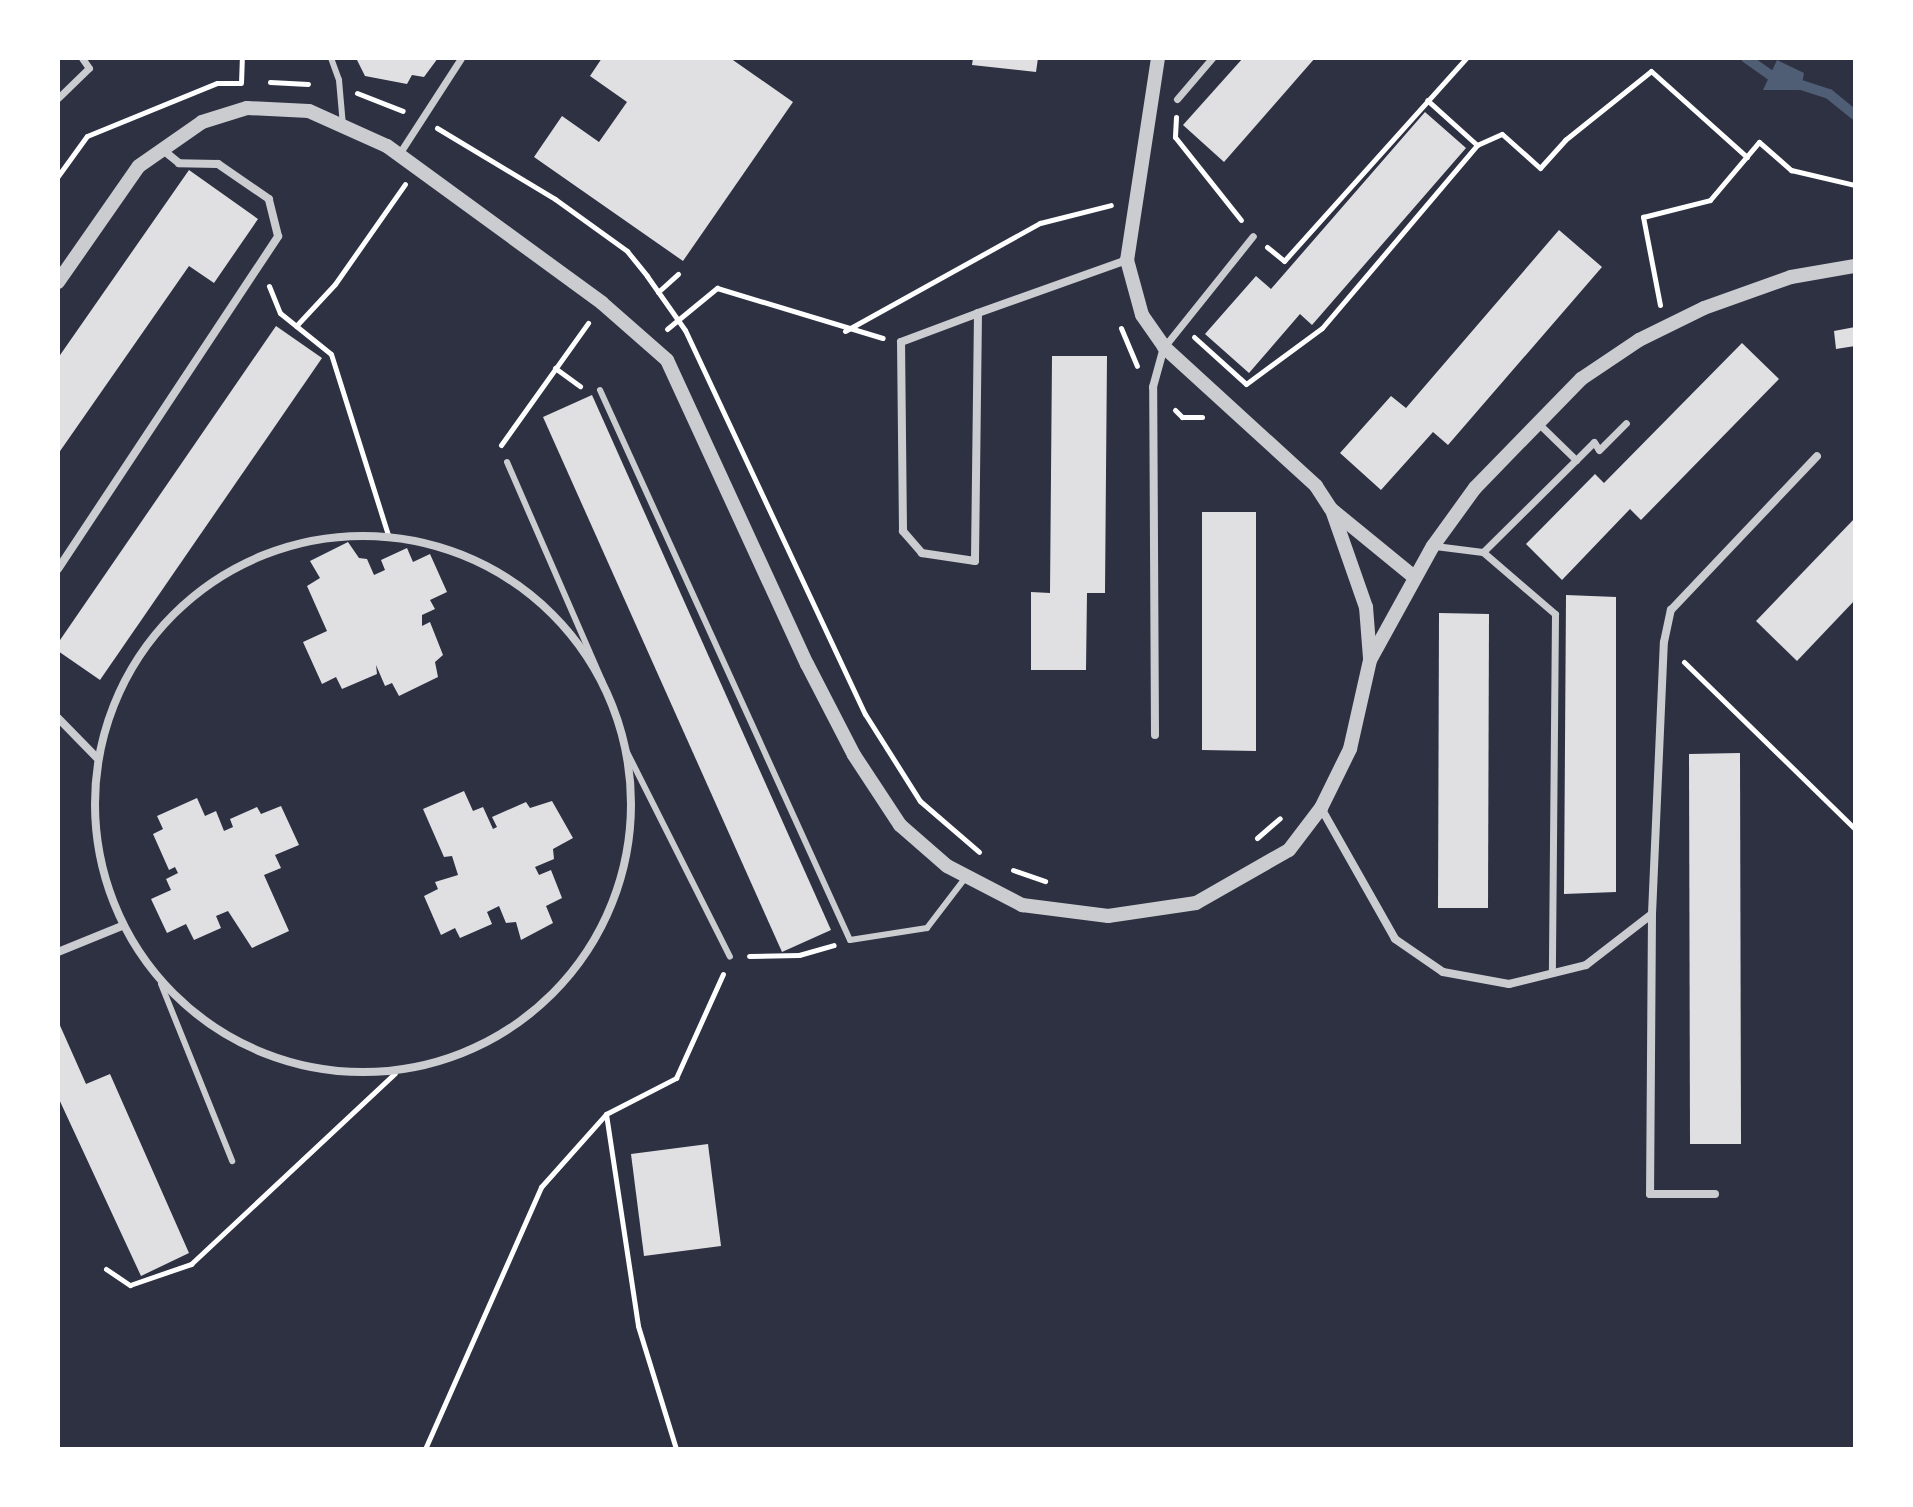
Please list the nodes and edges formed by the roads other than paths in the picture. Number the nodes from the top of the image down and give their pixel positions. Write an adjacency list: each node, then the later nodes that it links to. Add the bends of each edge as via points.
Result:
1 (82, 58): 6 (street, via 89,68)
2 (331, 58): 8 (lane, via 339,80)
3 (461, 58): 10 (street)
4 (1158, 58): 12 (street)
5 (1212, 58): 7 (street)
6 (58, 98)
7 (1177, 99)
8 (343, 126): 9 (street, via 309,111 247,108 202,122); 10 (street)
9 (161, 148): 14 (street, via 139,166); 26 (street, via 179,163 218,164 269,199 278,236)
10 (399, 154): 35 (street, via 602,303 667,360 854,755 900,825)
11 (1253, 236): 16 (street)
12 (1127, 260): 15 (street); 16 (street, via 1142,315)
13 (1855, 266): 18 (street, via 1791,277 1664,328 1581,379)
14 (58, 282)
15 (978, 313): 15 (street, via 901,342 903,531 922,553 975,561)
16 (1164, 347): 23 (street, via 1316,486); 31 (street, via 1153,387)
17 (600, 390): 35 (lane, via 850,940 927,928)
18 (1537, 422): 21 (street); 24 (street, via 1475,488)
19 (1626, 423): 21 (street, via 1599,450 1594,442)
20 (1817, 456): 36 (street, via 1671,610 1664,642)
21 (1576, 460): 25 (street)
22 (507, 462): 29 (lane)
23 (1331, 509): 27 (street); 28 (street, via 1366,607)
24 (1433, 546): 25 (street); 27 (street)
25 (1483, 552): 40 (street, via 1555,614)
26 (58, 569)
27 (1414, 577): 28 (street)
28 (1370, 660): 34 (street, via 1350,749)
29 (602, 681): 32 (street); 33 (street, via 559,618 514,580 461,552 388,535 308,539 232,567 169,616 122,682)
30 (58, 718): 33 (street)
31 (1155, 735)
32 (627, 752): 39 (lane); 41 (street, via 631,828 608,917 556,992 482,1047 395,1073 330,1073 267,1057 210,1027)
33 (97, 758): 37 (street, via 96,844)
34 (1321, 808): 35 (street, via 1289,850 1196,903 1108,916 1022,905); 40 (street, via 1395,939 1443,972 1509,984)
35 (966, 877)
36 (1652, 914): 40 (street, via 1586,965); 43 (street, via 1650,1194)
37 (122, 926): 38 (street); 41 (street)
38 (58, 952)
39 (730, 957)
40 (1552, 973)
41 (161, 984): 42 (lane)
42 (232, 1161)
43 (1715, 1194)

